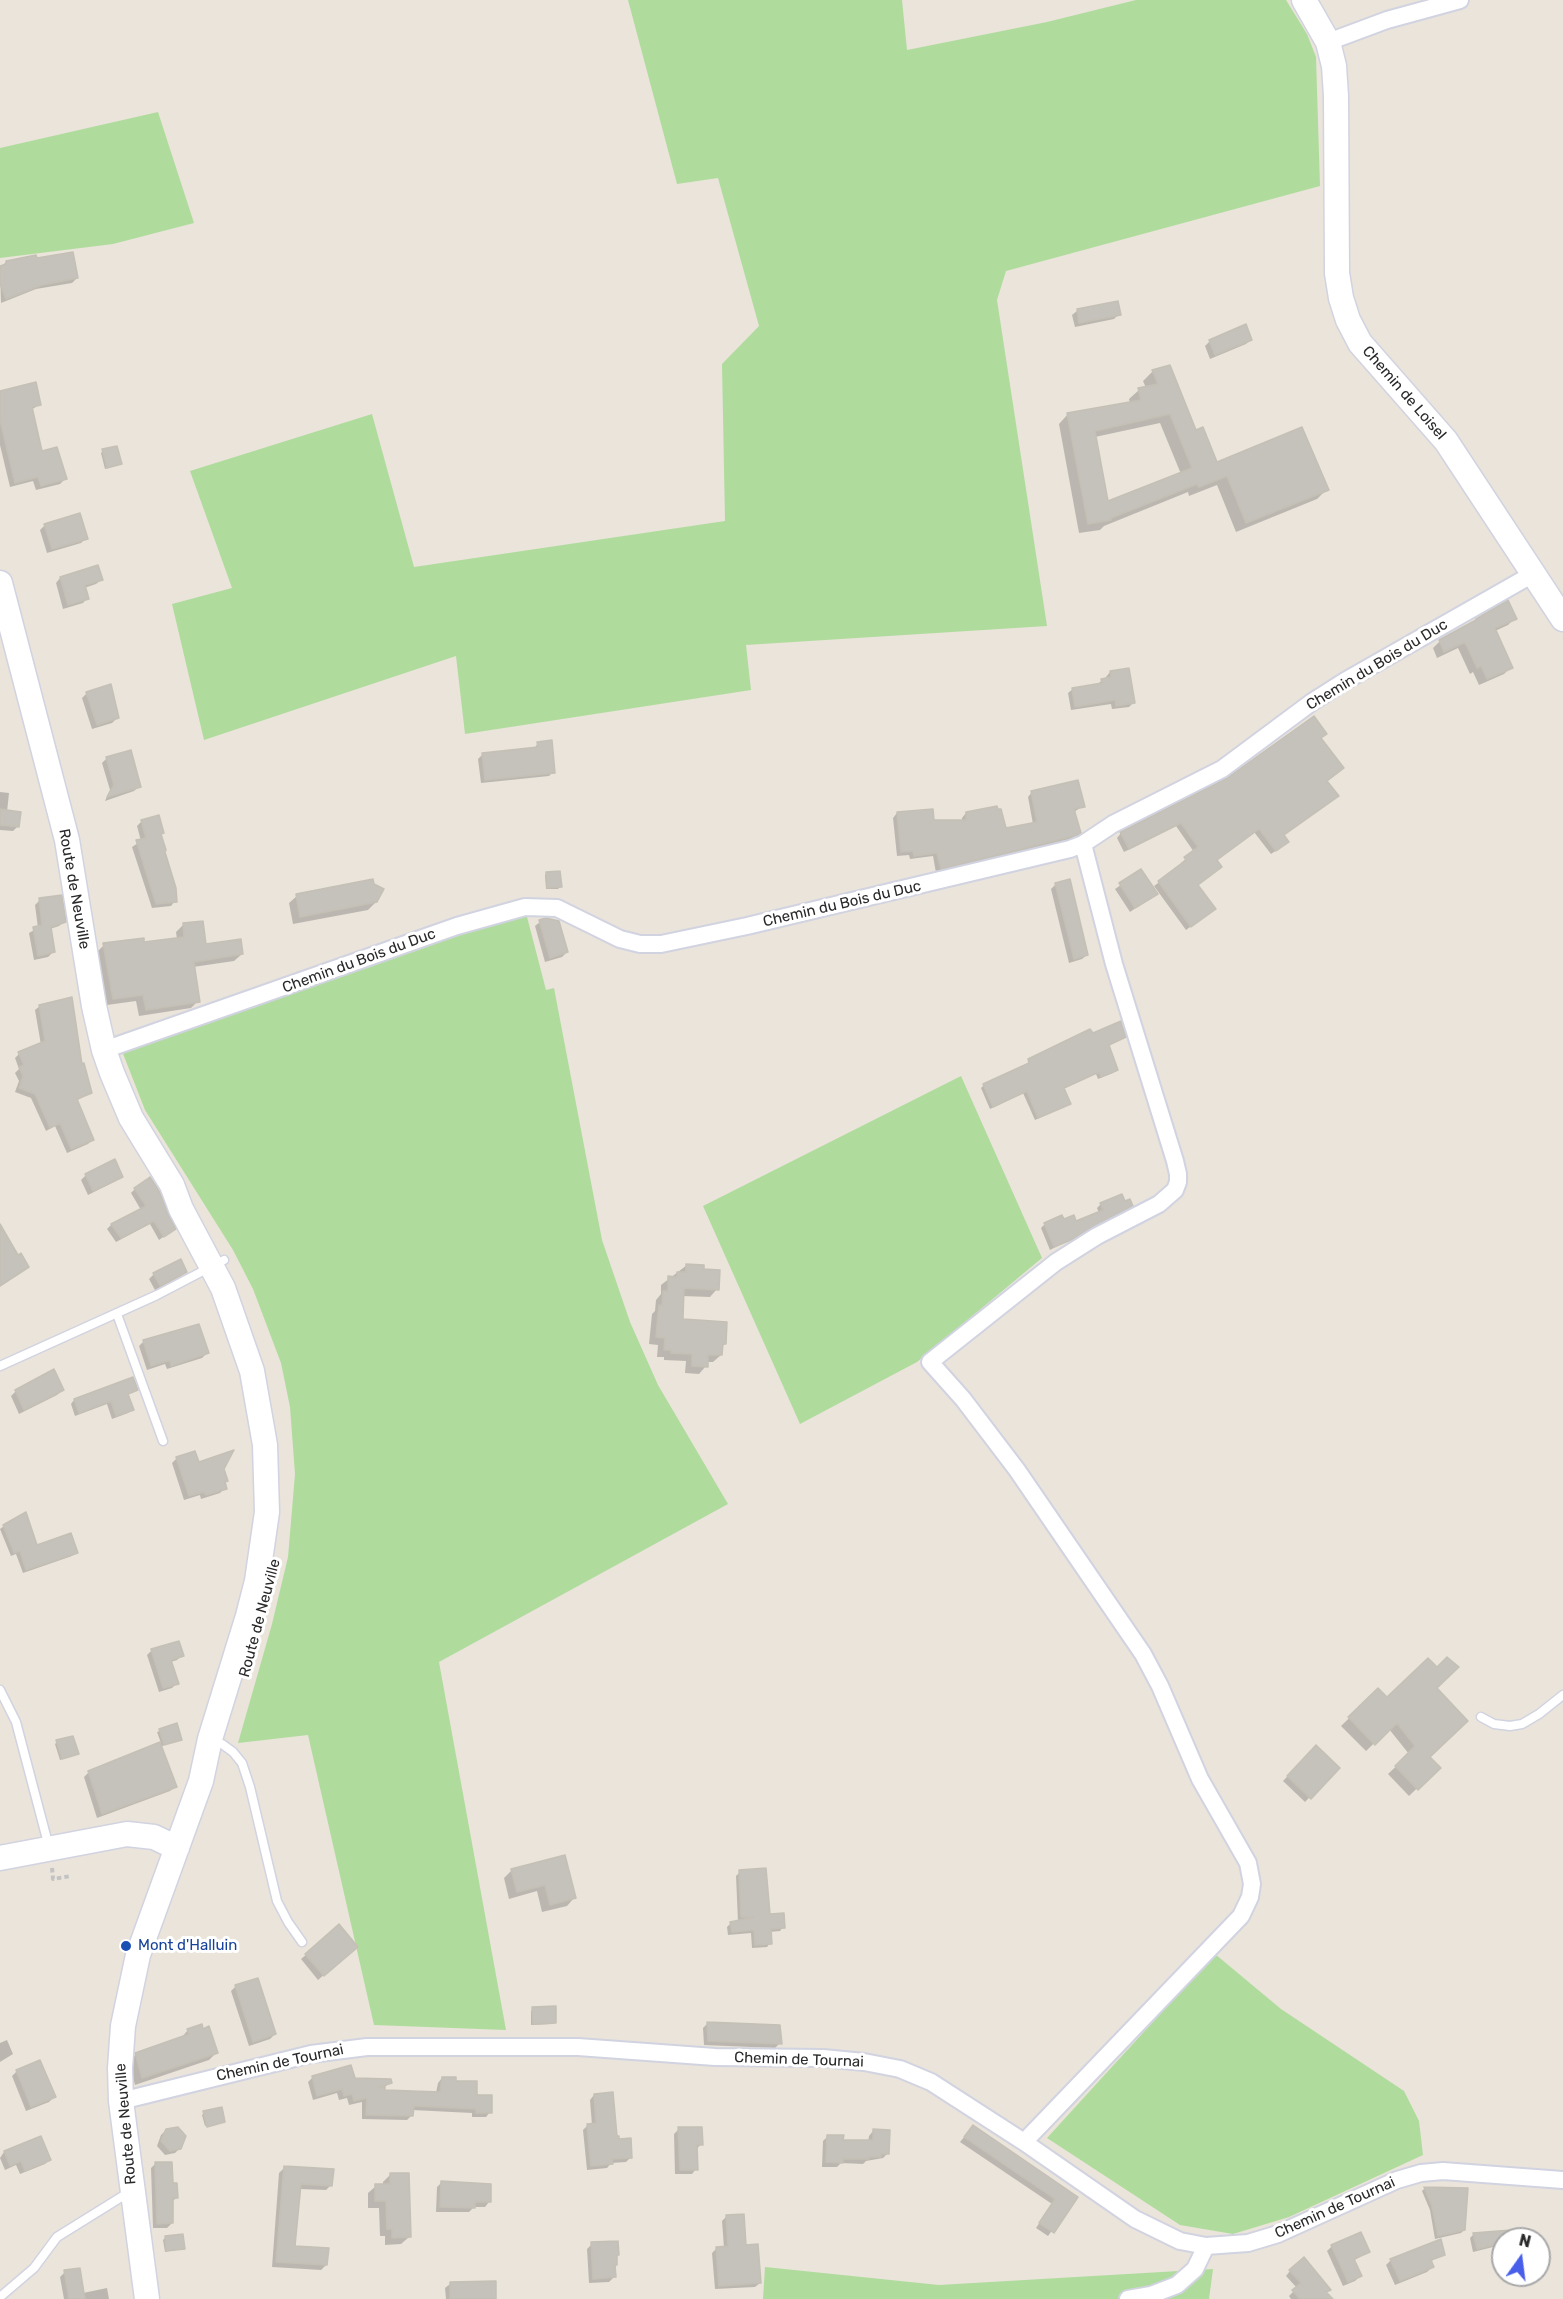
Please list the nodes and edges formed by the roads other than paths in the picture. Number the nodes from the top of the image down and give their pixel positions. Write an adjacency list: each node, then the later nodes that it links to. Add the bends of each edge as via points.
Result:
1 (1304, 0): 3 (main road, Chemin de Loisel)
2 (1460, 0): 3 (street, via 1387,20)
3 (1328, 42): 4 (main road, Chemin de Loisel, via 1336,88 1336,259 1343,309 1360,343 1446,441)
4 (1533, 574): 6 (main road, Chemin de Loisel); 7 (street, Chemin du Bois du Duc, via 1336,687 1222,769 1113,824)
5 (0, 584): 8 (main road, Route de Neuville, via 67,840)
6 (1563, 619)
7 (1083, 844): 8 (street, Chemin du Bois du Duc, via 662,944 631,942 557,908 525,907 457,926); 22 (street, via 1178,1182 1160,1204 1056,1262 930,1362 1012,1463 1143,1654 1200,1779 1248,1863 1252,1884 1241,1916)
8 (104, 1050): 9 (main road, Route de Neuville, via 132,1118 172,1185 181,1209)
9 (218, 1263): 10 (lane); 16 (main road, Route de Neuville, via 248,1313 266,1370 278,1430 282,1496 278,1547 267,1602 241,1688)
10 (117, 1314): 11 (lane); 12 (lane)
11 (0, 1366)
12 (164, 1441)
13 (0, 1690): 17 (lane, via 16,1722)
14 (1563, 1695): 15 (lane, via 1522,1724 1494,1724)
15 (1480, 1717)
16 (216, 1742): 18 (main road, Route de Neuville); 20 (lane, via 242,1763 277,1901)
17 (49, 1847): 18 (main road, via 128,1834 154,1837); 19 (main road)
18 (177, 1848): 21 (main road, Route de Neuville, via 131,1979 121,2048)
19 (0, 1858)
20 (302, 1942)
21 (121, 2101): 22 (street, Chemin de Tournai, via 349,2048 588,2047 715,2057 845,2059 885,2065 931,2082); 24 (main road, Route de Neuville)
22 (1024, 2142): 25 (street, Chemin de Tournai, via 1151,2228 1180,2241)
23 (1563, 2180): 25 (street, Chemin de Tournai, via 1421,2173 1278,2234 1248,2243)
24 (132, 2190): 26 (lane, via 57,2237 34,2268); 27 (main road, Route de Neuville)
25 (1206, 2246): 28 (street, via 1195,2269 1178,2285)
26 (0, 2297)
27 (147, 2299)
28 (1128, 2299)

